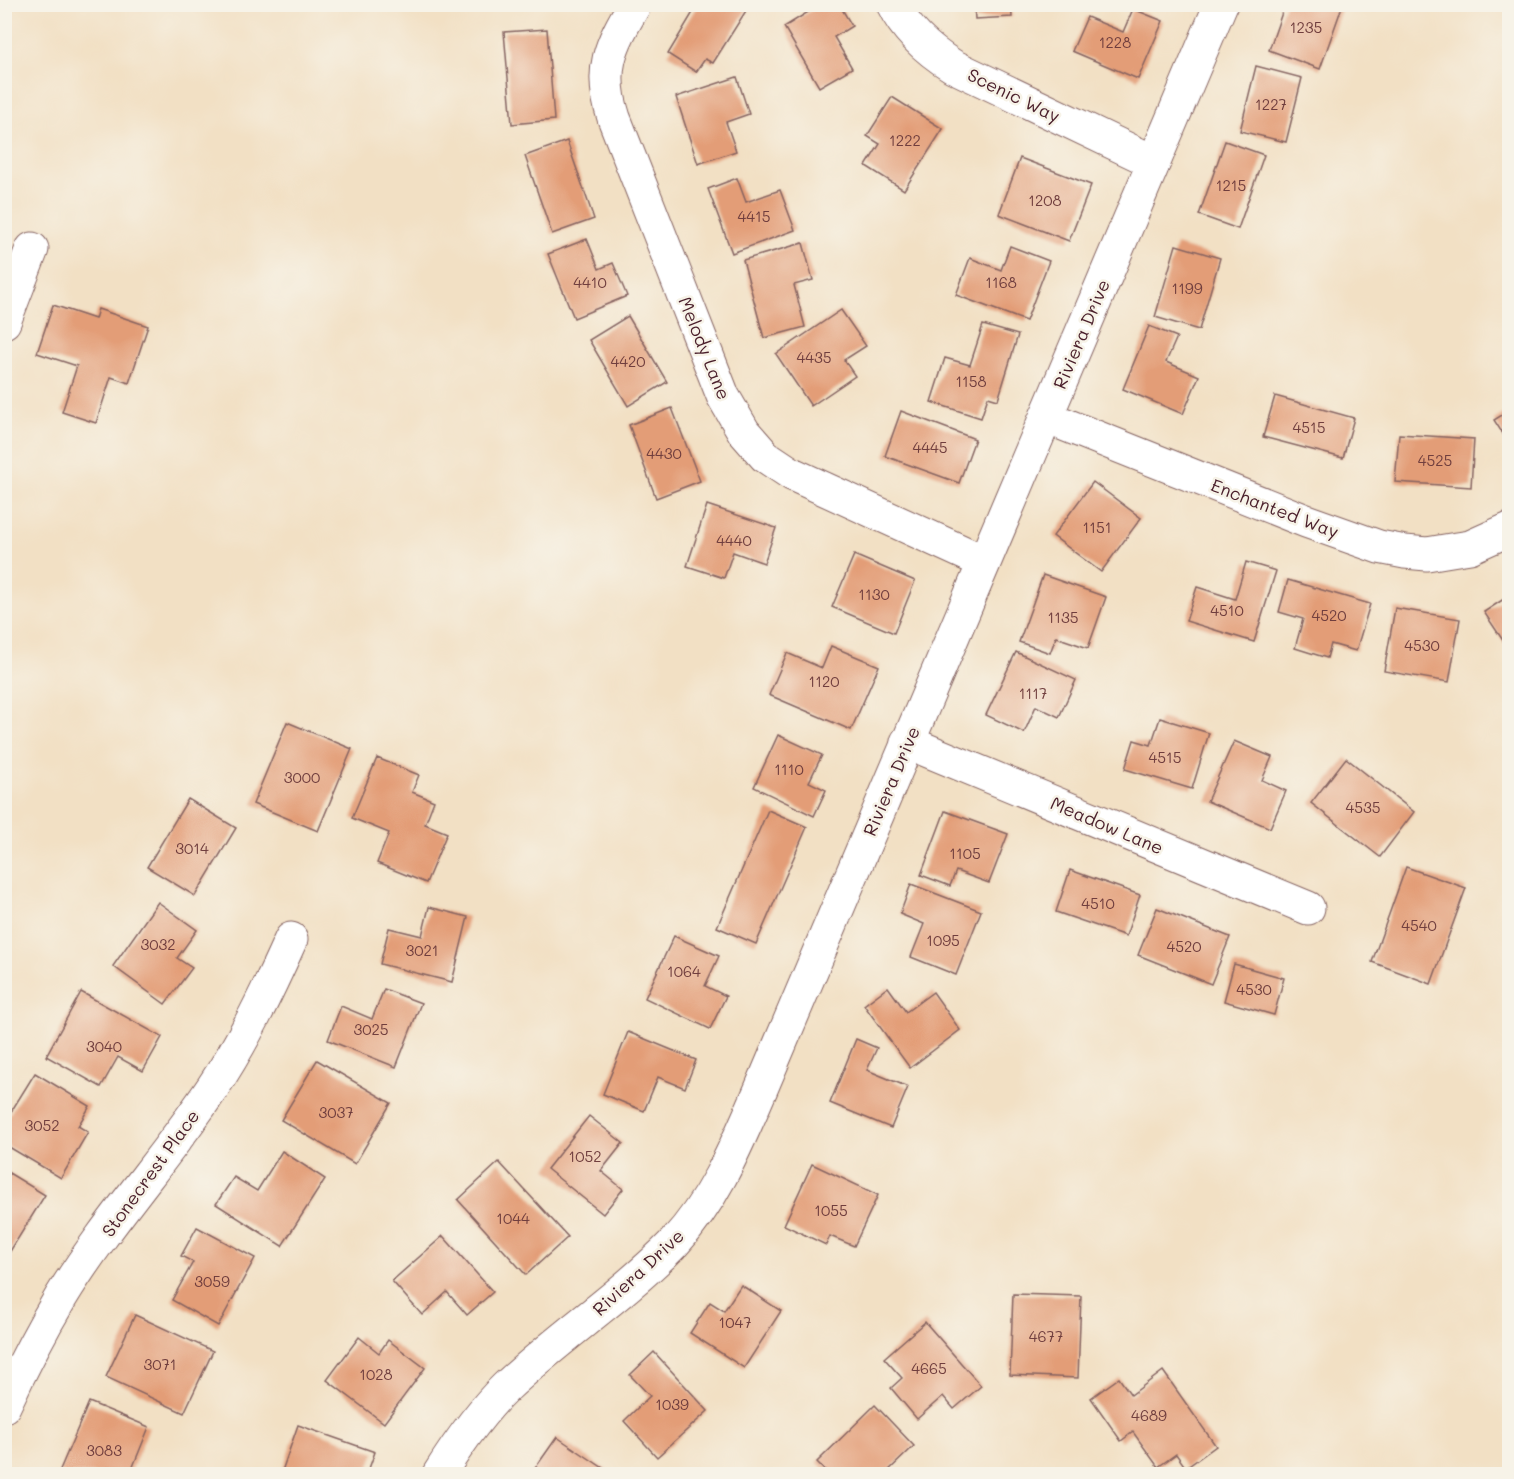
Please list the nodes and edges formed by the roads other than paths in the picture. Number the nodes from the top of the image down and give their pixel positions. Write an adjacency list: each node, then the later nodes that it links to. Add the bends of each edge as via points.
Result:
1 (634, 4): 9 (street, Melody Lane, via 609,58 608,99 723,396 744,432 765,456 792,474)
2 (893, 4): 4 (street, Scenic Way, via 925,45 953,66)
3 (1221, 4): 4 (street, Riviera Drive)
4 (1154, 162): 7 (street, Riviera Drive)
5 (32, 249): 6 (street)
6 (4, 322)
7 (1046, 417): 8 (street, Enchanted Way, via 1379,547 1427,554 1470,547); 9 (street, Riviera Drive)
8 (1509, 529)
9 (984, 562): 10 (street, Riviera Drive)
10 (907, 742): 11 (street, Meadow Lane); 14 (street, Riviera Drive, via 715,1189 687,1227 642,1273 500,1394 459,1442)
11 (1308, 908)
12 (291, 939): 13 (street, Stonecrest Place, via 238,1048 61,1297)
13 (4, 1406)
14 (440, 1474)

